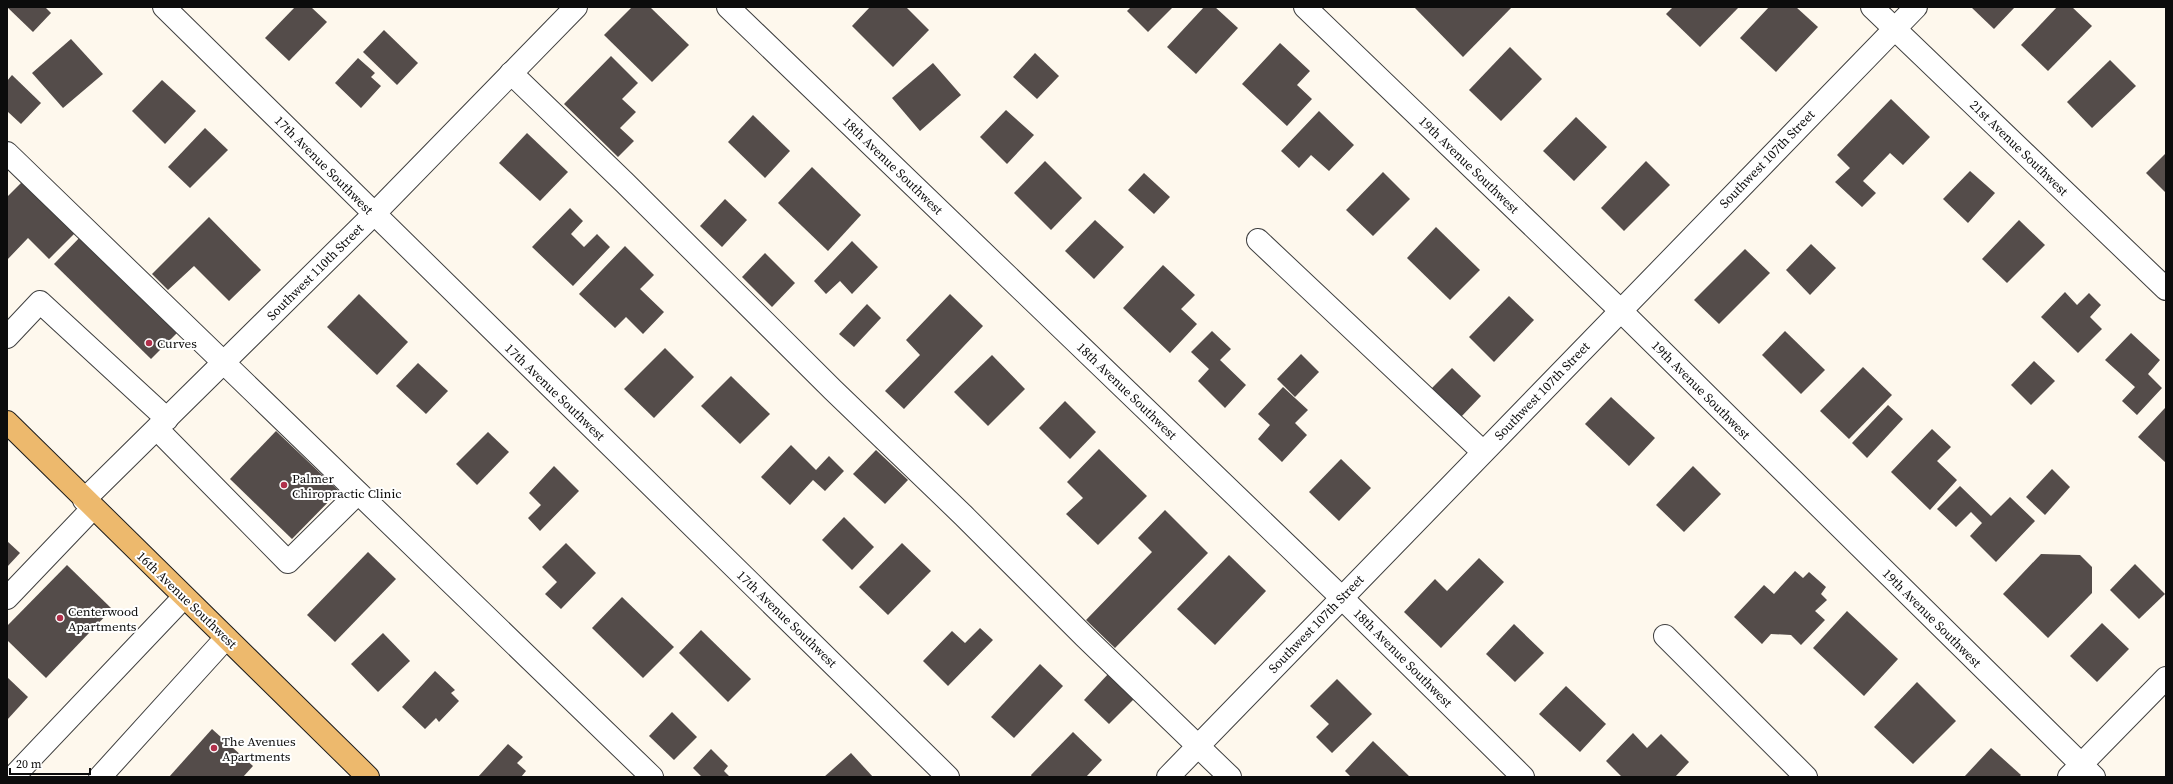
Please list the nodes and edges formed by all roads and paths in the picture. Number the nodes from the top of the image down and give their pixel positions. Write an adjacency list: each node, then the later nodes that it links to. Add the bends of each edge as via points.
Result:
1 (164, 7): 10 (street, 17th Avenue Southwest)
2 (576, 7): 8 (street, Southwest 110th Street)
3 (728, 7): 23 (street, 18th Avenue Southwest)
4 (1305, 7): 13 (street, 19th Avenue Southwest)
5 (1872, 7): 7 (street, 21st Avenue Southwest)
6 (1916, 7): 7 (street, Southwest 107th Street)
7 (1895, 29): 12 (street, 21st Avenue Southwest); 13 (street, Southwest 107th Street)
8 (511, 74): 10 (street, Southwest 110th Street); 27 (street)
9 (7, 153): 15 (street)
10 (374, 214): 15 (street, Southwest 110th Street); 33 (street, 17th Avenue Southwest)
11 (1258, 240): 18 (street)
12 (2166, 289)
13 (1620, 310): 18 (street, Southwest 107th Street); 28 (street, 19th Avenue Southwest)
14 (7, 338): 16 (street, via 40,302)
15 (224, 362): 16 (street, Southwest 110th Street); 19 (street)
16 (162, 424): 19 (street, via 288,562); 20 (street, Southwest 110th Street)
17 (10, 430): 20 (main road, 16th Avenue Southwest)
18 (1483, 452): 23 (street, Southwest 107th Street)
19 (358, 493): 32 (street)
20 (89, 504): 21 (main road, 16th Avenue Southwest); 22 (street, Southwest 110th Street)
21 (184, 597): 25 (main road, 16th Avenue Southwest); 29 (street)
22 (7, 598)
23 (1342, 598): 27 (street, Southwest 107th Street); 36 (street, 18th Avenue Southwest)
24 (1665, 636): 37 (street)
25 (226, 638): 30 (street); 31 (main road, 16th Avenue Southwest)
26 (2166, 678): 28 (street)
27 (1198, 746): 34 (street, Southwest 107th Street); 35 (street)
28 (2082, 773)
29 (13, 777)
30 (100, 777)
31 (368, 777)
32 (652, 777)
33 (948, 777)
34 (1168, 777)
35 (1230, 777)
36 (1523, 777)
37 (1806, 777)

